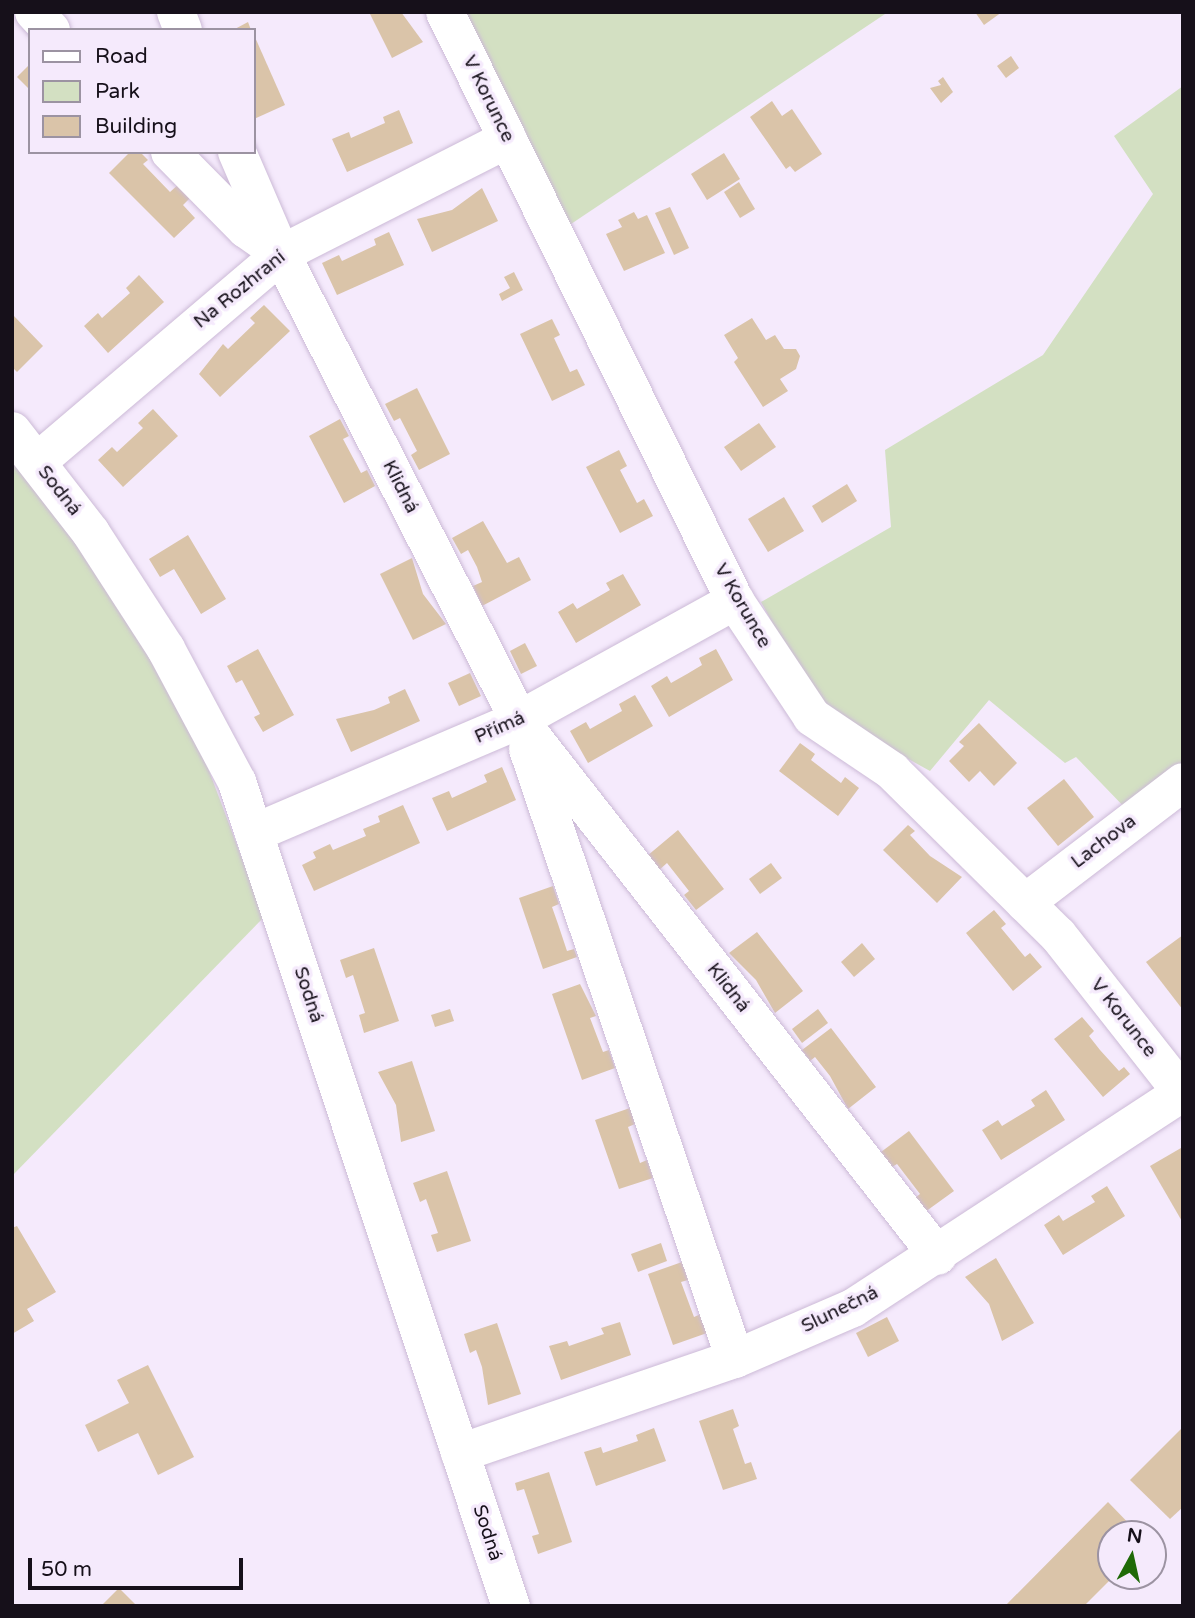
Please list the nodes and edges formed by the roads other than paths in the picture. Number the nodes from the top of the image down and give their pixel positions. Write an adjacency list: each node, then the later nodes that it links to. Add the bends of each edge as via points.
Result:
1 (33, 12): 3 (street)
2 (445, 12): 4 (street, V Korunce)
3 (49, 28)
4 (508, 139): 7 (street, Na Rozhraní); 10 (street, V Korunce)
5 (172, 154): 7 (street, Klidná, via 246,229)
6 (238, 154): 7 (street, Klidná)
7 (281, 254): 9 (street, Na Rozhraní); 11 (street, Klidná)
8 (12, 430): 9 (street, Sodná)
9 (37, 462): 13 (street, Sodná, via 91,533 166,649 237,782)
10 (735, 601): 11 (street, Přímá); 14 (street, V Korunce, via 812,717 892,771)
11 (519, 720): 13 (street, Přímá); 16 (street, Klidná); 17 (street, Klidná)
12 (1183, 782): 14 (street, Lachova)
13 (254, 833): 18 (street, Sodná)
14 (1025, 902): 15 (street, V Korunce, via 1058,935)
15 (1182, 1093): 16 (street, Slunečná)
16 (938, 1256): 17 (street, Slunečná, via 853,1308)
17 (735, 1359): 18 (street, Slunečná)
18 (460, 1453): 19 (street, Sodná)
19 (511, 1606)

